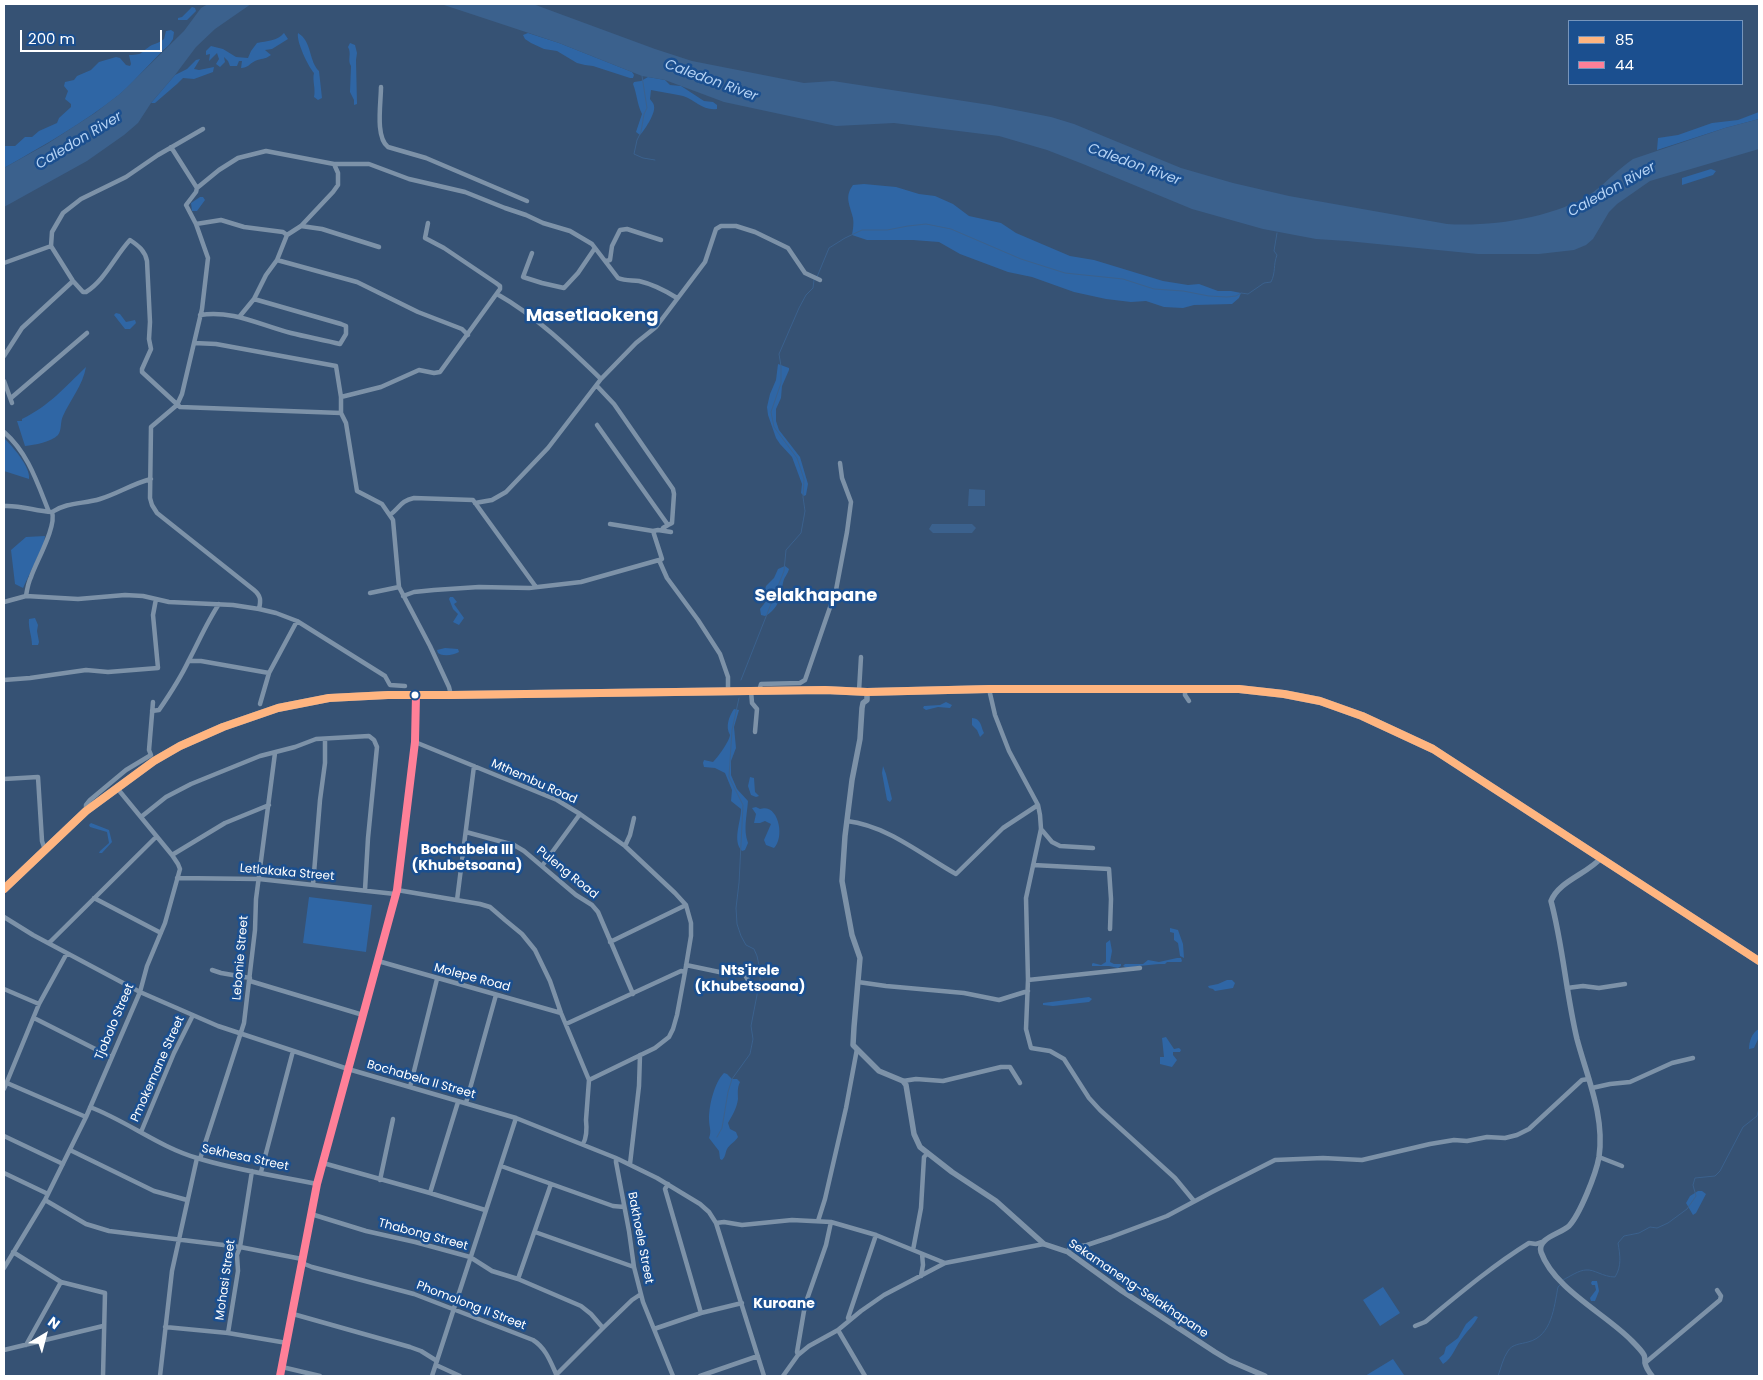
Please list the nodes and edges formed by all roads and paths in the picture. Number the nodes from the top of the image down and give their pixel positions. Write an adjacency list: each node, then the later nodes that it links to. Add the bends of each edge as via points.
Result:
1 (381, 87): 6 (street, via 380,121 384,144 388,148 426,158)
2 (203, 129): 3 (street)
3 (171, 147): 5 (street); 12 (street, via 132,174 70,206 56,222)
4 (334, 164): 5 (street, via 266,151 238,158); 9 (street, via 338,185); 14 (street, via 369,164 448,187 570,232)
5 (197, 188): 8 (street, via 186,205)
6 (527, 201)
7 (428, 223): 21 (street, via 425,238 500,286)
8 (196, 224): 10 (street, via 221,220); 24 (street, via 208,258)
9 (301, 226): 10 (street); 13 (street, via 322,229)
10 (287, 235): 16 (street)
11 (661, 240): 17 (street, via 627,229 620,230 612,246 610,260)
12 (51, 246): 18 (street); 20 (street)
13 (379, 247)
14 (595, 248): 15 (street, via 564,288 523,276); 17 (street)
15 (532, 253)
16 (277, 260): 23 (street); 27 (street, via 356,282 462,329)
17 (606, 261): 22 (street, via 618,278 654,286)
18 (4, 263)
19 (820, 280): 22 (street, via 805,273 788,248 742,227 721,226 716,229 704,262)
20 (73, 281): 29 (street, via 22,328); 34 (street, via 86,292 130,240 141,248 147,261 151,349 142,370)
21 (497, 294): 27 (street); 30 (street, via 548,330)
22 (677, 298): 30 (street, via 656,327)
23 (254, 299): 25 (street); 25 (street, via 341,324 346,326 346,334 340,344)
24 (200, 315): 25 (street); 28 (street)
25 (240, 316)
26 (87, 334): 31 (street, via 12,400)
27 (468, 335): 33 (street, via 440,372 419,370 381,387)
28 (194, 343): 33 (street, via 238,347 336,366); 34 (street, via 185,386)
29 (4, 356)
30 (601, 379): 32 (street)
31 (4, 380)
32 (597, 386): 40 (street, via 548,448 506,492 492,500); 45 (street, via 614,404 673,489 672,523)
33 (341, 398): 35 (street)
34 (177, 405): 35 (street); 39 (street, via 151,427)
35 (341, 413): 43 (street, via 346,424 357,490 382,504)
36 (598, 426): 45 (street)
37 (4, 432): 42 (street, via 28,460)
38 (840, 463): 69 (street, via 851,502 847,532 836,590 805,680 800,683 761,684)
39 (151, 479): 42 (street, via 102,499); 58 (street, via 150,502 155,510 254,590 260,597)
40 (475, 503): 43 (street, via 473,500 414,498 399,505); 51 (street)
41 (4, 506): 42 (street, via 17,505)
42 (50, 512): 53 (street, via 54,518)
43 (390, 515): 50 (street)
44 (610, 524): 47 (street)
45 (668, 525): 46 (street)
46 (662, 530): 47 (street); 48 (street)
47 (654, 531): 49 (street, via 662,559)
48 (671, 532)
49 (659, 560): 51 (street, via 581,582); 68 (street, via 667,578 720,654 728,677)
50 (399, 587): 52 (street); 54 (street)
51 (536, 587): 54 (street, via 478,587 414,592)
52 (370, 593)
53 (26, 596): 55 (street, via 78,599 124,595); 56 (street)
54 (403, 596): 73 (street)
55 (156, 599): 57 (street); 63 (street, via 158,668 108,672 86,670)
56 (4, 602)
57 (219, 604): 58 (street); 61 (street)
58 (259, 609): 59 (street)
59 (297, 621): 62 (street); 64 (street, via 385,676 390,685)
60 (861, 658): 70 (street)
61 (189, 661): 62 (street); 77 (street, via 159,710)
62 (269, 673): 76 (street)
63 (4, 680)
64 (396, 684): 65 (street); 71 (street)
65 (406, 686)
66 (1185, 688): 67 (main road); 74 (street); 99 (main road, via 1239,688 1284,694 1320,701 1362,716 1433,748)
67 (989, 689): 70 (main road); 86 (street, via 1009,751)
68 (728, 691): 69 (main road); 73 (main road)
69 (755, 691): 70 (main road); 78 (street, via 752,703 757,709)
70 (863, 691): 91 (street, via 867,700 862,703 860,739)
71 (396, 695): 72 (main road); 84 (main road, via 329,698 278,708 180,746)
72 (416, 695): 73 (main road); 80 (street)
73 (451, 695)
74 (1189, 701)
75 (153, 702): 77 (street)
76 (260, 704)
77 (152, 711): 87 (street, via 151,754 90,800)
78 (755, 732)
79 (325, 738): 81 (street); 104 (street); 106 (street, via 368,736 377,747)
80 (414, 742): 82 (street, Mthembu Road); 107 (street)
81 (275, 753): 85 (street, Lebonie Street); 89 (street, via 191,784 166,797)
82 (474, 766): 88 (street, Mthembu Road, via 557,800); 93 (street)
83 (4, 780): 97 (street, via 38,777)
84 (116, 787): 87 (main road); 89 (street, Tjobolo Street)
85 (269, 805): 98 (street, via 225,823); 103 (street, Lebonie Street)
86 (1038, 805): 91 (street, via 1003,828 956,874 875,827); 92 (street)
87 (86, 811): 97 (main road)
88 (580, 814): 95 (street, Mthembu Road); 101 (street)
89 (141, 817): 94 (street, Tjobolo Street)
90 (634, 818): 95 (street)
91 (847, 821): 127 (street, via 842,881 852,935 860,958)
92 (1040, 829): 96 (street, via 1060,846); 100 (street)
93 (466, 832): 101 (street, Puleng Road, via 514,845); 109 (street)
94 (156, 837): 98 (street, Tjobolo Street); 108 (street)
95 (625, 846): 110 (street, Mthembu Road)
96 (1093, 848)
97 (45, 850): 105 (main road)
98 (172, 855): 102 (street, Tjobolo Street, via 180,869)
99 (1601, 858): 118 (main road); 129 (street, via 1567,883 1551,901)
100 (1033, 865): 112 (street, via 1108,869); 126 (street, via 1026,898)
101 (542, 866): 114 (street, Puleng Road, via 592,905)
102 (177, 878): 103 (street, Letlakaka Street); 113 (street, Tjobolo Street)
103 (258, 879): 104 (street, Letlakaka Street); 124 (street, Lebonie Street)
104 (313, 885): 106 (street, Letlakaka Street)
105 (4, 889)
106 (365, 890): 107 (street, Letlakaka Street)
107 (396, 892): 109 (street, Letlakaka Street); 117 (street)
108 (94, 898): 113 (street); 115 (street)
109 (456, 900): 136 (street, Letlakaka Street, via 490,907 522,934 550,981)
110 (686, 905): 114 (street); 119 (street, via 691,936)
111 (4, 917): 115 (street, Bochabela II Street)
112 (1110, 930)
113 (161, 933): 132 (street, Tjobolo Street)
114 (610, 942): 133 (street, Puleng Road)
115 (49, 944): 116 (street, Bochabela II Street)
116 (67, 953): 132 (street, Bochabela II Street); 135 (street)
117 (378, 961): 123 (street, Molepe Road); 138 (street)
118 (1759, 961)
119 (686, 965): 122 (street); 125 (street, via 741,974)
120 (1140, 968): 126 (street)
121 (212, 970): 124 (street)
122 (685, 972): 133 (street); 144 (street, via 677,1015 669,1037)
123 (438, 978): 134 (street, Molepe Road); 153 (street)
124 (250, 980): 138 (street); 141 (street, Lebonie Street)
125 (748, 980)
126 (1028, 980): 131 (street)
127 (858, 982): 131 (street, via 964,993 999,1000); 142 (street, via 853,1045)
128 (1625, 984): 129 (street)
129 (1567, 988): 148 (street)
130 (4, 990): 135 (street)
131 (1028, 991): 186 (street, via 1026,1029 1031,1048 1050,1051 1064,1059 1089,1098 1175,1178)
132 (140, 992): 137 (street, Bochabela II Street); 145 (street, Tjobolo Street)
133 (633, 994): 140 (street)
134 (496, 995): 136 (street, Molepe Road); 157 (street)
135 (39, 1004): 139 (street)
136 (561, 1013): 140 (street, Letlakaka Street)
137 (193, 1015): 141 (street, Bochabela II Street); 162 (street, Pmokemane Street)
138 (363, 1015): 147 (street)
139 (34, 1018): 145 (street); 151 (street)
140 (566, 1024): 149 (street, Letlakaka Street)
141 (240, 1034): 143 (street, Bochabela II Street); 169 (street, Lebonie Street)
142 (857, 1049): 150 (street, via 879,1071); 190 (street)
143 (293, 1051): 147 (street, Bochabela II Street); 176 (street)
144 (640, 1055): 149 (street); 172 (street)
145 (111, 1057): 158 (street, Tjobolo Street)
146 (1693, 1058): 154 (street, via 1672,1063 1630,1082)
147 (348, 1068): 153 (street, Bochabela II Street); 170 (street)
148 (1589, 1079): 154 (street); 186 (street, via 1582,1080 1529,1129 1517,1136 1454,1140 1362,1160 1275,1160)
149 (589, 1080): 164 (street, via 586,1139)
150 (904, 1081): 152 (street, via 943,1081 1010,1067); 166 (street, Sekamaneng-Selakhapane, via 916,1142)
151 (7, 1083): 155 (street); 159 (street)
152 (1020, 1083)
153 (410, 1087): 156 (street, Bochabela II Street)
154 (1592, 1088): 167 (street, via 1598,1119)
155 (4, 1090)
156 (458, 1102): 157 (street, Bochabela II Street); 182 (street)
157 (466, 1103): 160 (street, Bochabela II Street)
158 (90, 1107): 159 (street, Tjobolo Street); 162 (street, Sekhesa Street)
159 (86, 1118): 165 (street, Tjobolo Street)
160 (516, 1118): 164 (street, Bochabela II Street); 173 (street)
161 (393, 1119): 178 (street)
162 (140, 1132): 169 (street, Sekhesa Street)
163 (4, 1136): 171 (street)
164 (583, 1144): 168 (street, Bochabela II Street)
165 (70, 1150): 171 (street, Tjobolo Street); 185 (street, via 154,1191)
166 (928, 1153): 197 (street, Sekamaneng-Selakhapane, via 996,1202); 199 (street, via 924,1157 921,1208)
167 (1599, 1157): 174 (street); 196 (street, via 1586,1195 1571,1224)
168 (616, 1158): 172 (street, Bochabela II Street); 187 (street, Bakhoele Street)
169 (198, 1159): 175 (street, Sekhesa Street); 185 (street, Lebonie Street)
170 (323, 1163): 178 (street); 179 (street)
171 (63, 1164): 183 (street, Tjobolo Street)
172 (630, 1164): 181 (street, Bochabela II Street)
173 (501, 1166): 180 (street); 188 (street)
174 (1622, 1166)
175 (252, 1171): 176 (street, Sekhesa Street); 198 (street, Mohasi Street)
176 (260, 1172): 179 (street, Sekhesa Street)
177 (4, 1173): 183 (street)
178 (380, 1180): 182 (street)
179 (317, 1184): 189 (street)
180 (551, 1184): 187 (street); 193 (street)
181 (668, 1184): 192 (street, Bochabela II Street, via 710,1212); 215 (street, via 665,1188)
182 (430, 1193): 188 (street)
183 (48, 1194): 184 (street, Tjobolo Street)
184 (45, 1200): 195 (street, Phomolong II Street, via 86,1224 109,1231); 200 (street, Tjobolo Street)
185 (187, 1200): 195 (street, Lebonie Street)
186 (1194, 1201): 201 (street, via 1167,1216 1070,1248)
187 (624, 1207): 206 (street, Bakhoele Street)
188 (485, 1210): 203 (street)
189 (311, 1214): 203 (street, Thabong Street); 204 (street)
190 (818, 1221): 191 (street); 192 (street, via 742,1225)
191 (831, 1222): 194 (street); 228 (street, via 805,1305)
192 (716, 1223): 213 (street)
193 (535, 1232): 206 (street); 209 (street)
194 (876, 1235): 199 (street); 217 (street)
195 (179, 1239): 198 (street, Phomolong II Street); 220 (street, Lebonie Street)
196 (1542, 1242): 219 (street, via 1530,1243 1514,1252 1425,1322); 231 (street, via 1542,1253 1556,1276 1632,1341 1645,1356)
197 (1044, 1244): 201 (street, Sekamaneng-Selakhapane); 205 (street)
198 (240, 1247): 204 (street, Phomolong II Street); 224 (street, Mohasi Street)
199 (913, 1250): 202 (street)
200 (14, 1252): 207 (street, Tjobolo Street); 210 (street)
201 (1068, 1252): 245 (street, Sekamaneng-Selakhapane, via 1215,1352)
202 (922, 1254): 205 (street); 208 (street)
203 (470, 1257): 209 (street, Thabong Street, via 492,1271); 214 (street)
204 (302, 1261): 214 (street, Phomolong II Street, via 312,1268 414,1294); 216 (street)
205 (945, 1263): 208 (street)
206 (634, 1267): 212 (street, Bakhoele Street)
207 (4, 1268)
208 (921, 1276): 217 (street, via 884,1295)
209 (518, 1279): 221 (street, Thabong Street, via 581,1306)
210 (61, 1282): 218 (street, via 105,1293); 226 (street)
211 (1717, 1290): 231 (street, via 1720,1300)
212 (641, 1294): 221 (street); 222 (street, Bakhoele Street)
213 (742, 1303): 215 (street); 229 (street)
214 (454, 1310): 230 (street); 239 (street, Phomolong II Street, via 539,1344)
215 (701, 1313): 222 (street)
216 (293, 1314): 225 (street); 230 (street, via 422,1351)
217 (849, 1320): 223 (street)
218 (103, 1326): 226 (street); 233 (street)
219 (1415, 1326)
220 (165, 1327): 224 (street); 234 (street, Lebonie Street)
221 (603, 1328): 239 (street)
222 (654, 1329): 240 (street, Bakhoele Street)
223 (838, 1330): 228 (street); 244 (street)
224 (228, 1333): 225 (street)
225 (287, 1343): 232 (street)
226 (26, 1345): 227 (street)
227 (4, 1350)
228 (798, 1354): 243 (street)
229 (758, 1356): 241 (street); 242 (street)
230 (436, 1363): 237 (street); 238 (street)
231 (1645, 1363): 246 (street)
232 (282, 1367): 235 (street); 236 (street)
233 (103, 1376)
234 (160, 1376)
235 (280, 1376)
236 (320, 1376)
237 (432, 1376)
238 (460, 1376)
239 (556, 1376)
240 (673, 1376)
241 (700, 1376)
242 (764, 1376)
243 (783, 1376)
244 (865, 1376)
245 (1265, 1376)
246 (1652, 1376)

